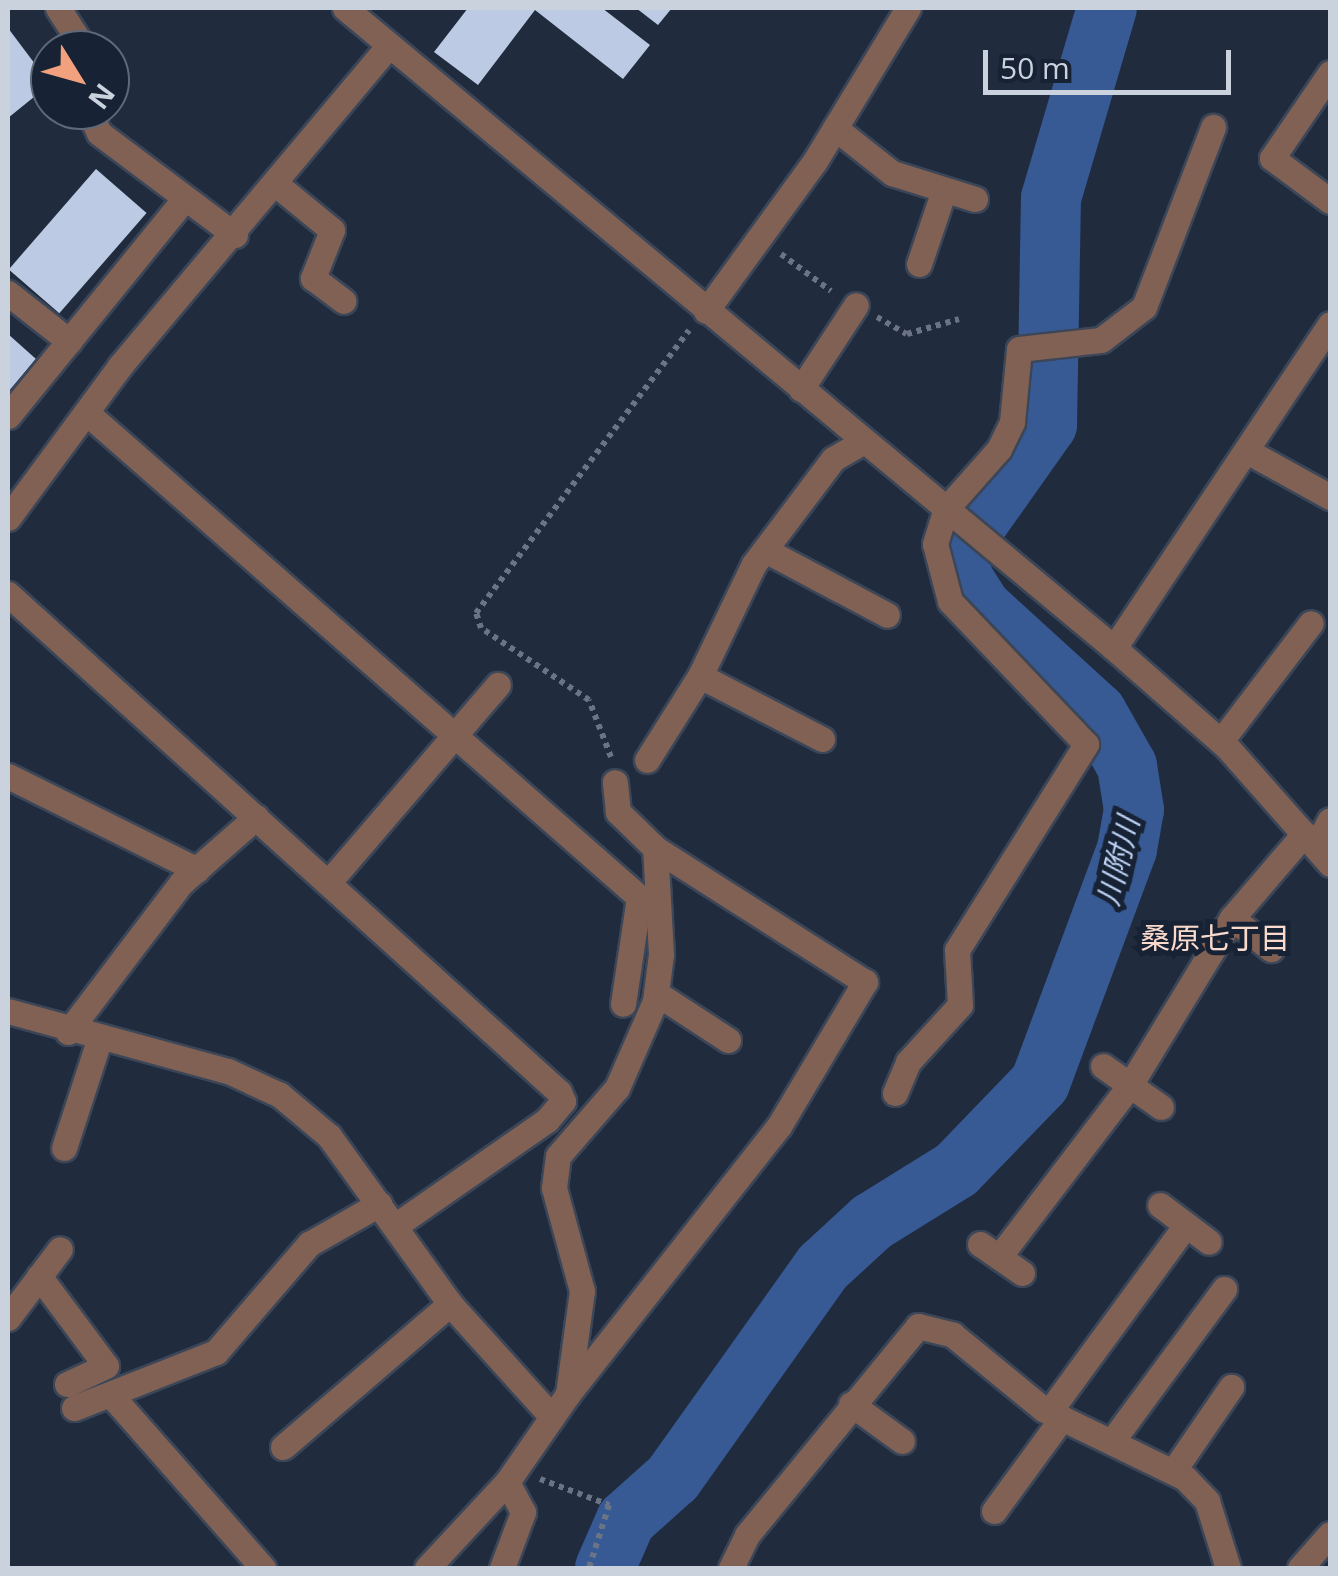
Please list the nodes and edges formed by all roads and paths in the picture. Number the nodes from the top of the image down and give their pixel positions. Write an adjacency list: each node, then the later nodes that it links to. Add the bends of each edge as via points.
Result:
1 (58, 8): 4 (street)
2 (344, 8): 5 (street)
3 (908, 8): 8 (street)
4 (72, 30)
5 (386, 50): 10 (street); 20 (street)
6 (1330, 72): 14 (street, via 1272,158)
7 (1214, 127): 29 (street, via 1144,308 1101,340 1018,350 1012,422 1000,449)
8 (835, 128): 11 (street, via 892,173); 20 (street)
9 (98, 130): 12 (street)
10 (276, 185): 15 (street); 18 (street, via 332,230 313,278)
11 (944, 190): 13 (street); 16 (street)
12 (185, 198): 15 (street); 22 (street)
13 (975, 199)
14 (1330, 201)
15 (235, 235): 24 (street)
16 (919, 264)
17 (8, 293): 22 (street)
18 (342, 301)
19 (856, 305): 23 (street)
20 (706, 311): 23 (street); 43 (path, via 476,613 481,628 590,700 606,727)
21 (1330, 324): 27 (street)
22 (69, 340): 25 (street)
23 (801, 389): 26 (street)
24 (88, 414): 30 (street); 38 (street)
25 (8, 416)
26 (864, 441): 29 (street); 31 (street, via 833,459)
27 (1247, 452): 28 (street); 35 (street)
28 (1330, 497)
29 (946, 509): 35 (street); 60 (street, via 935,544 950,601 1086,744 957,950 960,1004 908,1062)
30 (8, 518)
31 (764, 550): 33 (street); 36 (street)
32 (8, 594): 44 (street)
33 (887, 615)
34 (1311, 623): 40 (street)
35 (1114, 648): 40 (street)
36 (700, 676): 39 (street); 41 (street)
37 (498, 686): 38 (street)
38 (452, 739): 49 (street); 53 (street, via 639,897)
39 (822, 739)
40 (1220, 741): 47 (street)
41 (648, 760)
42 (8, 776): 48 (street)
43 (615, 782): 46 (street, via 618,812)
44 (256, 818): 48 (street); 49 (street)
45 (1330, 820): 47 (street)
46 (656, 848): 52 (street, via 664,881); 75 (street, via 865,982 779,1126)
47 (1317, 848): 50 (street)
48 (196, 870): 55 (street)
49 (328, 883): 64 (street, via 563,1101)
50 (1232, 918): 51 (street); 59 (street)
51 (1271, 949)
52 (656, 993): 57 (street); 75 (street, via 617,1088 558,1156 554,1188 582,1292)
53 (623, 1004)
54 (8, 1011): 55 (street)
55 (68, 1032): 56 (street)
56 (98, 1040): 62 (street); 64 (street, via 228,1071 280,1095 329,1136)
57 (728, 1040)
58 (1103, 1066): 59 (street)
59 (1130, 1085): 61 (street); 68 (street, via 990,1250)
60 (895, 1094)
61 (1161, 1107)
62 (64, 1148)
63 (1160, 1206): 65 (street)
64 (387, 1215): 71 (street); 74 (street, via 309,1244 216,1352)
65 (1186, 1225): 66 (street); 77 (street)
66 (1209, 1242)
67 (60, 1249): 69 (street)
68 (1022, 1273)
69 (40, 1276): 72 (street); 74 (street, via 106,1366 70,1396)
70 (1224, 1289): 79 (street)
71 (450, 1304): 78 (street); 81 (street)
72 (8, 1318)
73 (1232, 1387): 82 (street)
74 (110, 1394): 86 (street)
75 (568, 1394): 78 (street)
76 (851, 1404): 77 (street, via 918,1326 953,1335); 80 (street); 90 (street)
77 (1056, 1415): 79 (street); 84 (street)
78 (552, 1417): 83 (street)
79 (1115, 1437): 82 (street)
80 (902, 1441)
81 (283, 1447)
82 (1174, 1470): 91 (street, via 1207,1500)
83 (512, 1476): 87 (street); 88 (street, via 523,1512); 89 (path, via 609,1505)
84 (994, 1511)
85 (1330, 1534): 92 (street)
86 (263, 1568)
87 (427, 1568)
88 (502, 1568)
89 (589, 1568)
90 (731, 1568)
91 (1228, 1568)
92 (1300, 1568)

